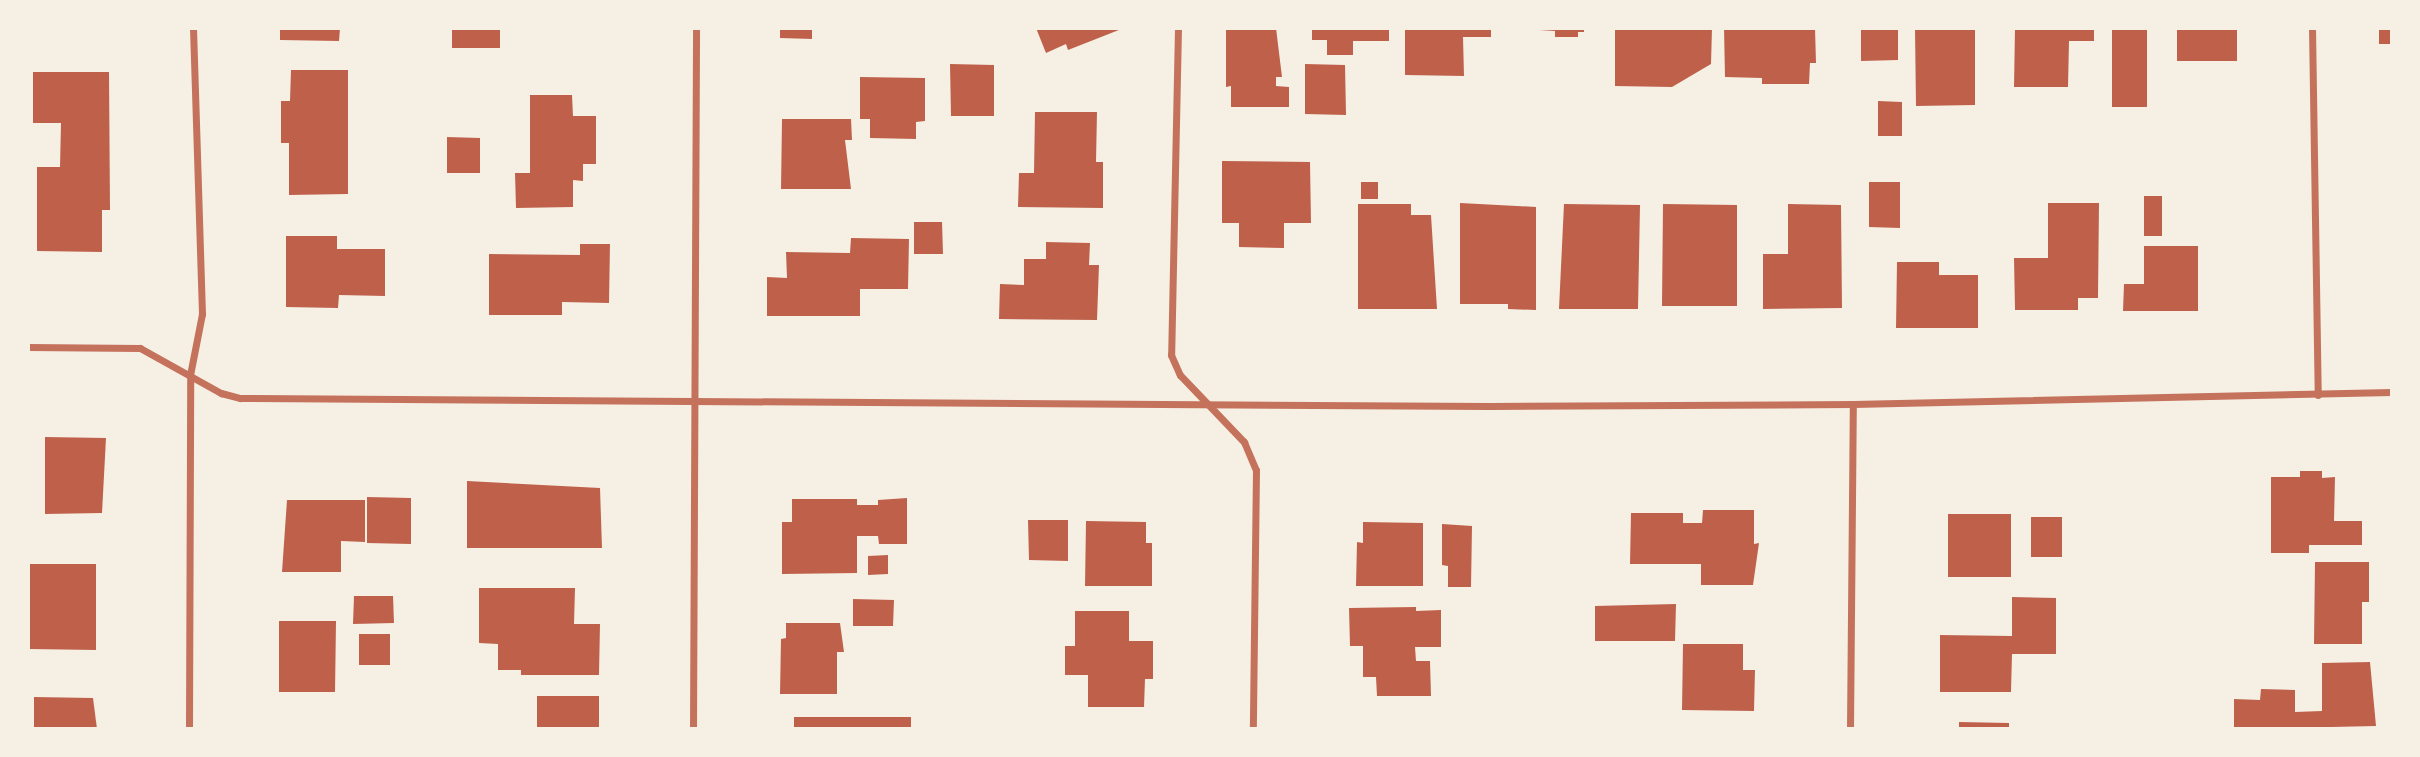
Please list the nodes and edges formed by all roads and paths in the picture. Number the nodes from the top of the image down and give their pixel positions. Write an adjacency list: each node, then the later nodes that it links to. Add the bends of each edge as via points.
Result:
1 (193, 28): 6 (street, via 202,314)
2 (696, 28): 9 (street)
3 (1178, 28): 11 (street, via 1171,355 1180,375)
4 (2312, 28): 8 (street)
5 (28, 347): 6 (street, via 140,348)
6 (190, 375): 9 (street, via 220,393 240,398); 12 (street)
7 (2392, 393): 8 (street)
8 (2318, 395): 10 (street)
9 (697, 402): 11 (street); 13 (street)
10 (1853, 404): 11 (street); 15 (street)
11 (1207, 405): 14 (street, via 1244,442 1256,470)
12 (189, 729)
13 (693, 729)
14 (1253, 729)
15 (1850, 729)

